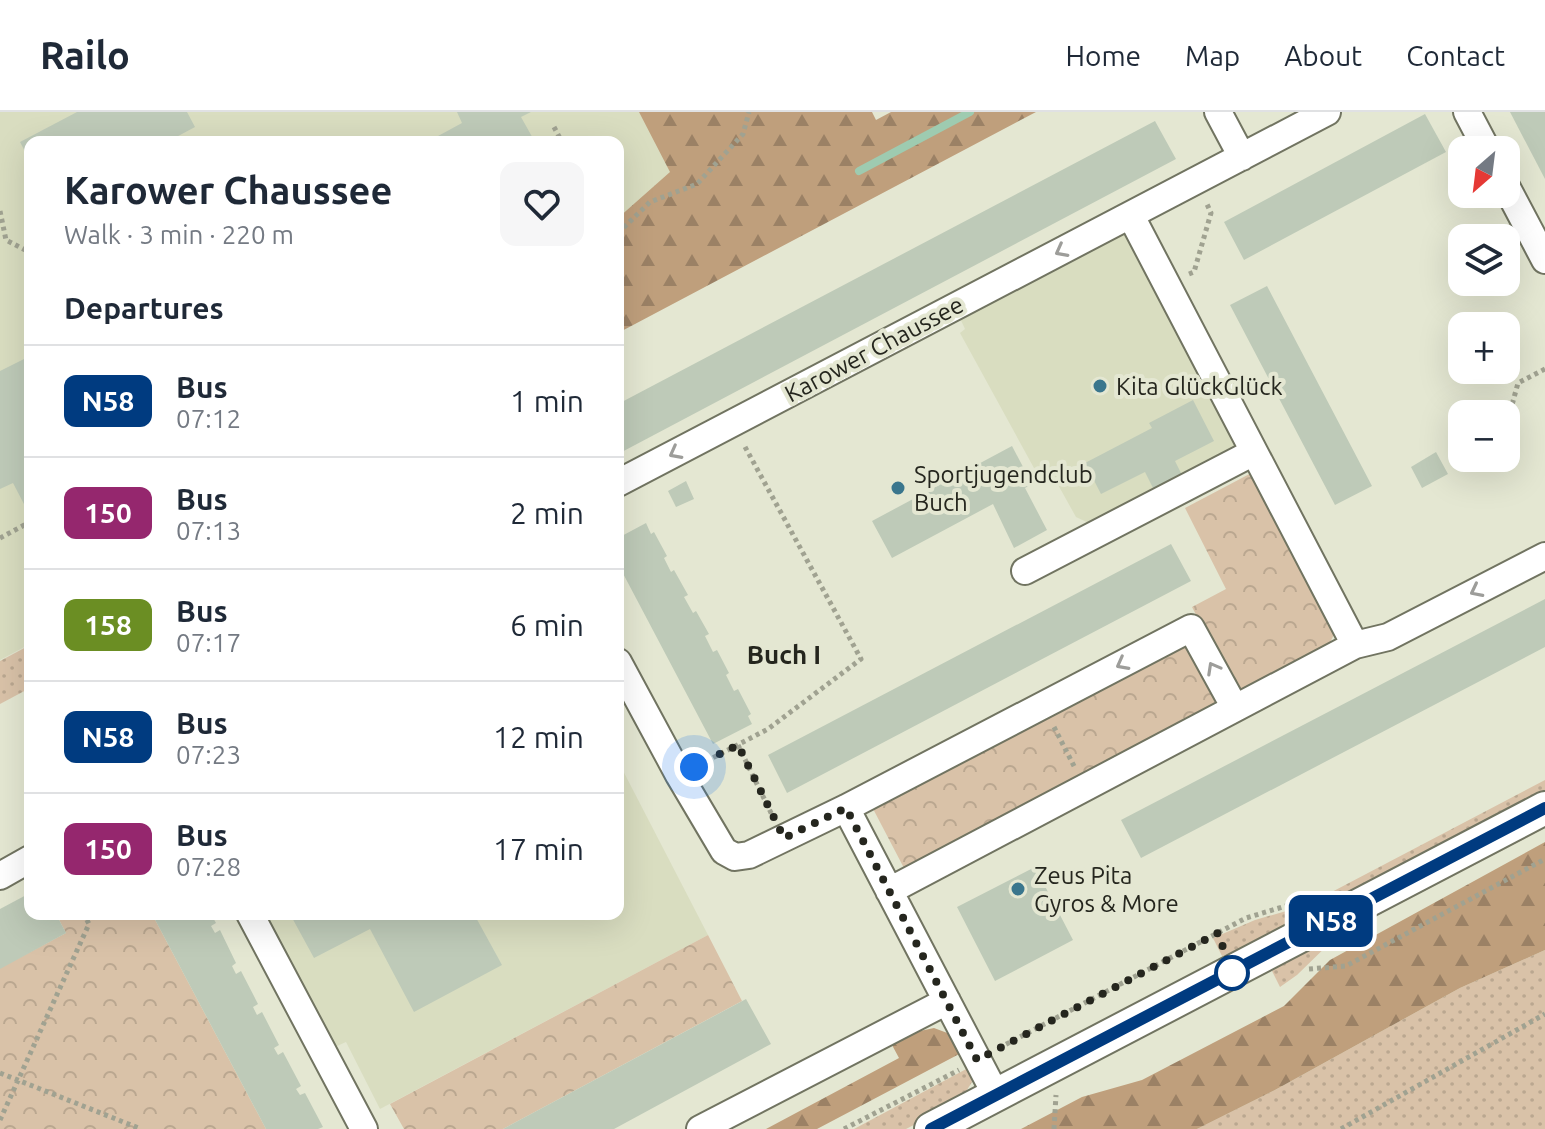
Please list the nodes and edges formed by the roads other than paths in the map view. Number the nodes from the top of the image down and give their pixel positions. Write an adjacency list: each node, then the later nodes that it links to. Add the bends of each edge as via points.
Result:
1 (1218, 112): 5 (street)
2 (1327, 112): 5 (street, Karower Chaussee)
3 (1467, 112): 4 (street)
4 (1480, 136)
5 (1242, 157): 7 (street, Karower Chaussee)
6 (1518, 208): 8 (street)
7 (1131, 216): 9 (street); 10 (street, Karower Chaussee, one-way to 10)
8 (1545, 260)
9 (1254, 452): 12 (street); 13 (street)
10 (624, 480)
11 (1545, 556): 13 (street, one-way to 13, via 1388,637)
12 (1025, 571)
13 (1355, 645): 15 (street)
14 (624, 673): 16 (street, via 724,851 735,857 749,855)
15 (1235, 708): 16 (street, one-way to 16, via 1191,628); 20 (street)
16 (846, 808): 20 (street)
17 (1545, 808): 23 (main road)
18 (24, 862): 19 (street)
19 (0, 876)
20 (889, 891): 22 (street)
21 (253, 920): 24 (street)
22 (947, 1001): 23 (street); 25 (street)
23 (996, 1095): 26 (main road)
24 (364, 1129)
25 (700, 1129)
26 (931, 1129)

